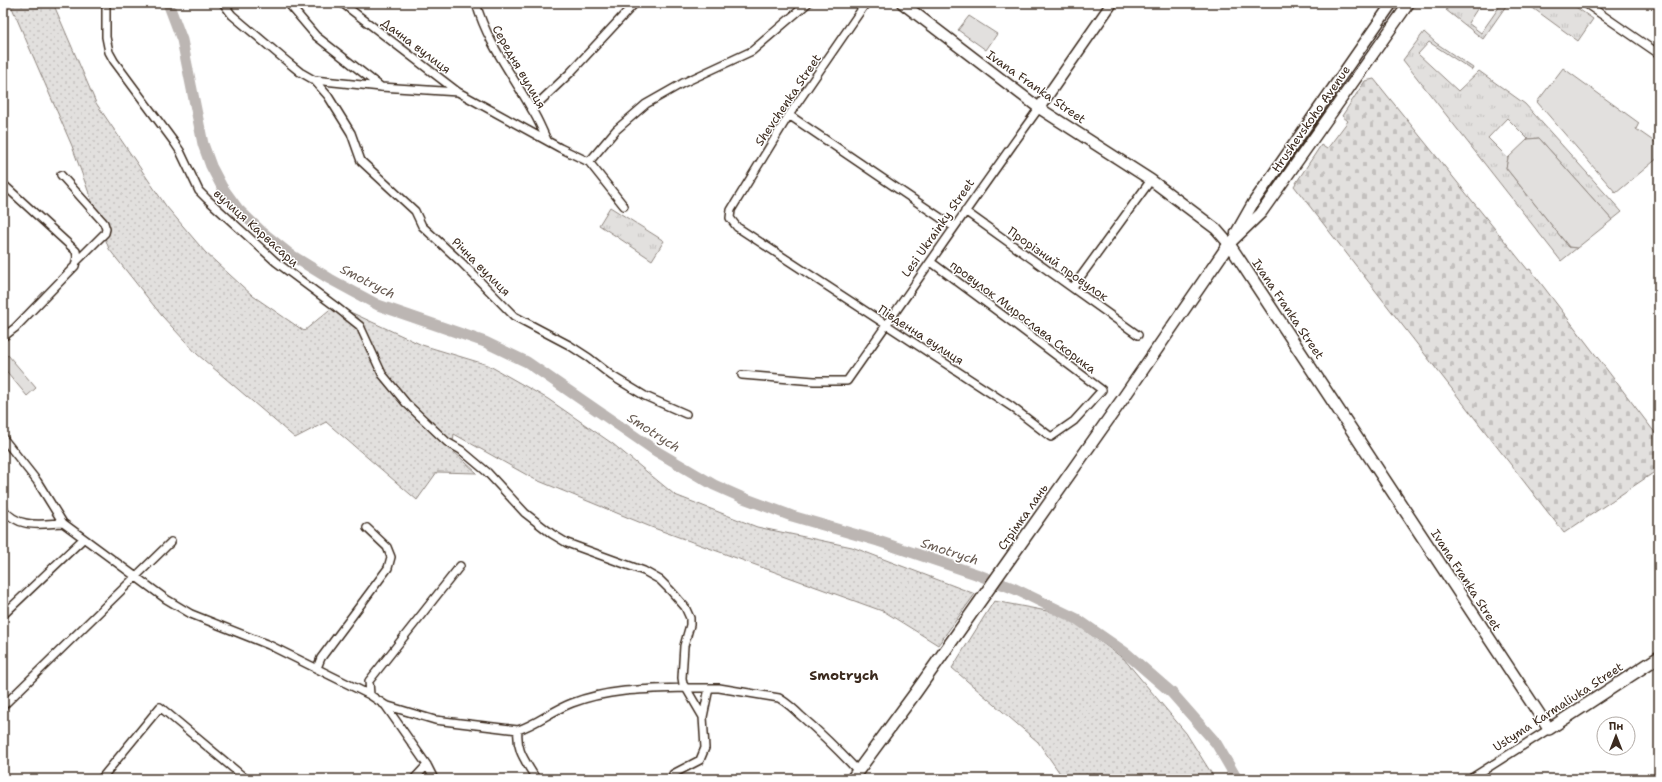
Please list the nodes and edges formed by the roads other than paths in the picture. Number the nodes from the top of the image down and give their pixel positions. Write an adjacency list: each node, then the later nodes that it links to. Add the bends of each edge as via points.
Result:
1 (106, 3): 52 (street, вулиця Карвасари, via 106,37 110,52 119,69 180,151 199,191 276,262 360,326 382,374 406,403 447,442 487,472 525,513 568,543 644,571 672,591 690,618 682,669 682,681)
2 (223, 3): 15 (street, Річна вулиця, via 232,15 279,55)
3 (288, 3): 16 (street, via 316,36)
4 (342, 3): 17 (street, Дачна вулиця)
5 (476, 3): 19 (street, Середня вулиця, via 484,28)
6 (635, 3): 19 (street, via 570,73)
7 (808, 3): 22 (street, via 752,51 646,104 616,130)
8 (866, 3): 20 (street, Shevchenka Street)
9 (902, 3): 18 (main road, Ivana Franka Street)
10 (1112, 3): 18 (main road, Lesi Ukrainky Street)
11 (1392, 3): 30 (main road, Hrushevskoho Avenue, via 1253,203)
12 (1409, 3): 30 (main road, Hrushevskoho Avenue, via 1261,213)
13 (1585, 3): 14 (street)
14 (1659, 54)
15 (314, 80): 16 (street, Річна вулиця); 40 (street, Річна вулиця, via 332,102 351,133 361,161 415,211 422,226 514,316 569,345 645,396)
16 (381, 87): 17 (street, Річна вулиця)
17 (458, 92): 21 (street)
18 (1039, 108): 24 (main road, Ivana Franka Street); 28 (street, Lesi Ukrainky Street)
19 (532, 109): 21 (street, Середня вулиця)
20 (789, 115): 27 (street, Shevchenka Street); 29 (street)
21 (547, 140): 22 (street)
22 (589, 162): 26 (street)
23 (61, 175): 31 (street, via 104,223 106,229)
24 (1151, 180): 30 (main road, Ivana Franka Street, via 1216,229); 33 (street)
25 (3, 184): 31 (street, via 76,252)
26 (624, 206)
27 (731, 210): 34 (street, Південна вулиця, via 730,218 737,227)
28 (965, 211): 29 (street, Lesi Ukrainky Street); 33 (street, Прорізний провулок)
29 (954, 227): 32 (street, Lesi Ukrainky Street)
30 (1229, 244): 39 (main road, Hrushevskoho Avenue); 58 (main road, Ivana Franka Street)
31 (77, 261): 36 (street, via 15,328)
32 (931, 262): 34 (street, Lesi Ukrainky Street); 38 (street, провулок Мирослава Скорика)
33 (1073, 287): 35 (street, Прорізний провулок)
34 (886, 325): 37 (street, Lesi Ukrainky Street, via 847,381); 38 (street, Південна вулиця, via 1012,407 1051,437 1074,421)
35 (1138, 335)
36 (3, 337)
37 (742, 375)
38 (1102, 390)
39 (1124, 397): 62 (main road, Стрімка лань)
40 (686, 414)
41 (3, 438): 43 (street, via 37,481)
42 (3, 509): 43 (street, via 27,525)
43 (63, 523): 45 (street)
44 (367, 528): 51 (street, via 387,547 391,557 388,568 321,658)
45 (83, 539): 48 (street); 49 (street)
46 (171, 542): 48 (street)
47 (460, 566): 54 (street, via 369,681)
48 (136, 576): 51 (street, via 166,600 191,614); 55 (street)
49 (3, 615)
50 (1659, 657): 58 (main road, Ustyma Karmaliuka Street)
51 (318, 668): 54 (street)
52 (686, 688): 53 (street); 57 (street, вулиця Карвасари); 59 (street, via 632,689 586,699 563,707 527,728)
53 (709, 688): 57 (street); 62 (street, via 768,696 785,702 834,746)
54 (370, 695): 56 (street)
55 (3, 706)
56 (385, 706): 59 (street, via 435,720); 60 (street)
57 (703, 717): 61 (street, via 704,748 700,760)
58 (1549, 729): 68 (street, Ustyma Karmaliuka Street)
59 (518, 730): 67 (street, via 519,750)
60 (428, 765): 65 (street); 66 (street)
61 (673, 774)
62 (855, 775)
63 (101, 779): 64 (street, via 160,707)
64 (246, 779)
65 (414, 779)
66 (434, 779)
67 (536, 779)
68 (1470, 779)

